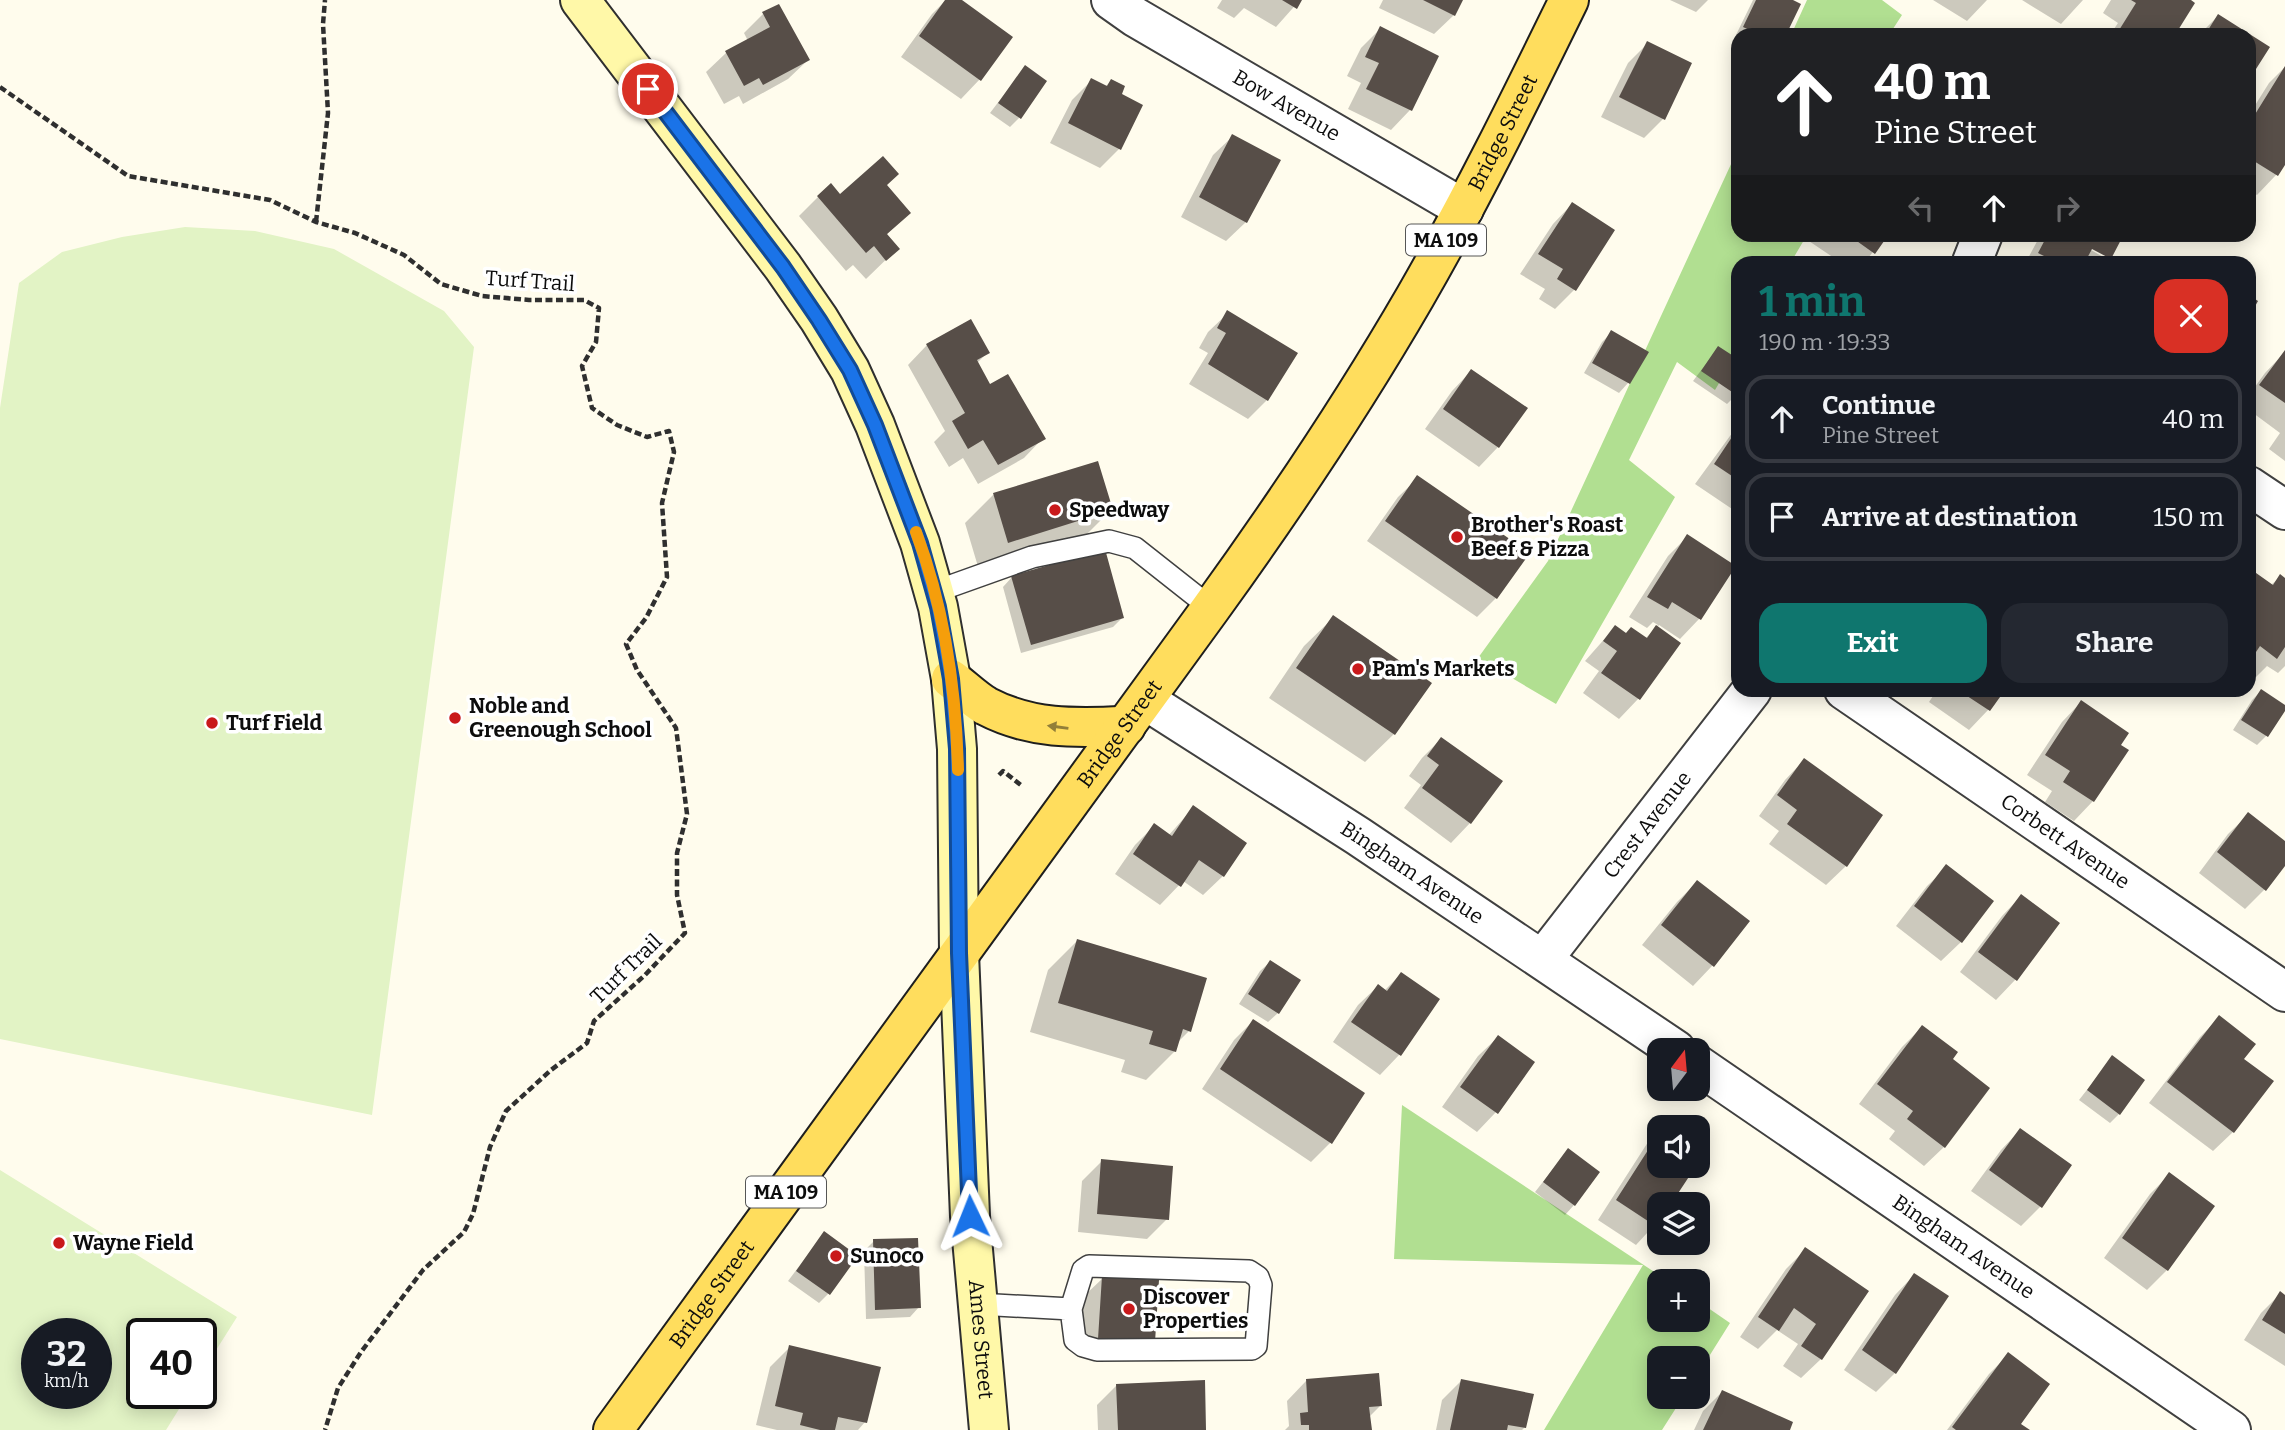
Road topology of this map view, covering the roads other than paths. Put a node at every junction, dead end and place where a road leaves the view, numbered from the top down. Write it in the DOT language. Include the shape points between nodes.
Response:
graph roads {
  1 [pos="580,0"];
  2 [pos="1111,0"];
  3 [pos="1569,0"];
  4 [pos="1464,209"];
  5 [pos="2256,491"];
  6 [pos="2285,510"];
  7 [pos="934,592"];
  8 [pos="1211,608"];
  9 [pos="951,679"];
  10 [pos="1747,697"];
  11 [pos="1854,697"];
  12 [pos="1135,713"];
  13 [pos="959,953"];
  14 [pos="1543,959"];
  15 [pos="2285,992"];
  16 [pos="1658,1038"];
  17 [pos="1710,1073"];
  18 [pos="978,1304"];
  19 [pos="1071,1309"];
  20 [pos="613,1430"];
  21 [pos="989,1430"];
  22 [pos="2231,1430"];
  1 -- 7 [label="street" via="783,267 850,370 915,530"];
  2 -- 4 [label="street, Bow Avenue"];
  3 -- 4 [label="main road, Bridge Street / MA 109"];
  4 -- 8 [label="main road, Bridge Street / MA 109" via="1366,379"];
  5 -- 6 [label="street"];
  7 -- 8 [label="lane" via="1032,557 1109,541 1135,548"];
  7 -- 9 [label="street"];
  8 -- 12 [label="main road, Bridge Street / MA 109"];
  12 -- 9 [label="main road, one-way" via="1067,729 1028,723 985,705"];
  9 -- 13 [label="street, Ames Street" via="960,824"];
  10 -- 14 [label="street, Crest Avenue"];
  11 -- 15 [label="street, Corbett Avenue"];
  12 -- 13 [label="main road, Bridge Street / MA 109"];
  12 -- 14 [label="street, Bingham Avenue" via="1358,836"];
  13 -- 18 [label="street, Ames Street"];
  13 -- 20 [label="main road, Bridge Street / MA 109"];
  14 -- 16 [label="street, Bingham Avenue"];
  17 -- 22 [label="street, Bingham Avenue"];
  18 -- 19 [label="lane"];
  18 -- 21 [label="street, Ames Street"];
  19 -- 19 [label="lane" via="1075,1339 1097,1350 1252,1349 1258,1336 1261,1285 1249,1271 1088,1266"];
}
